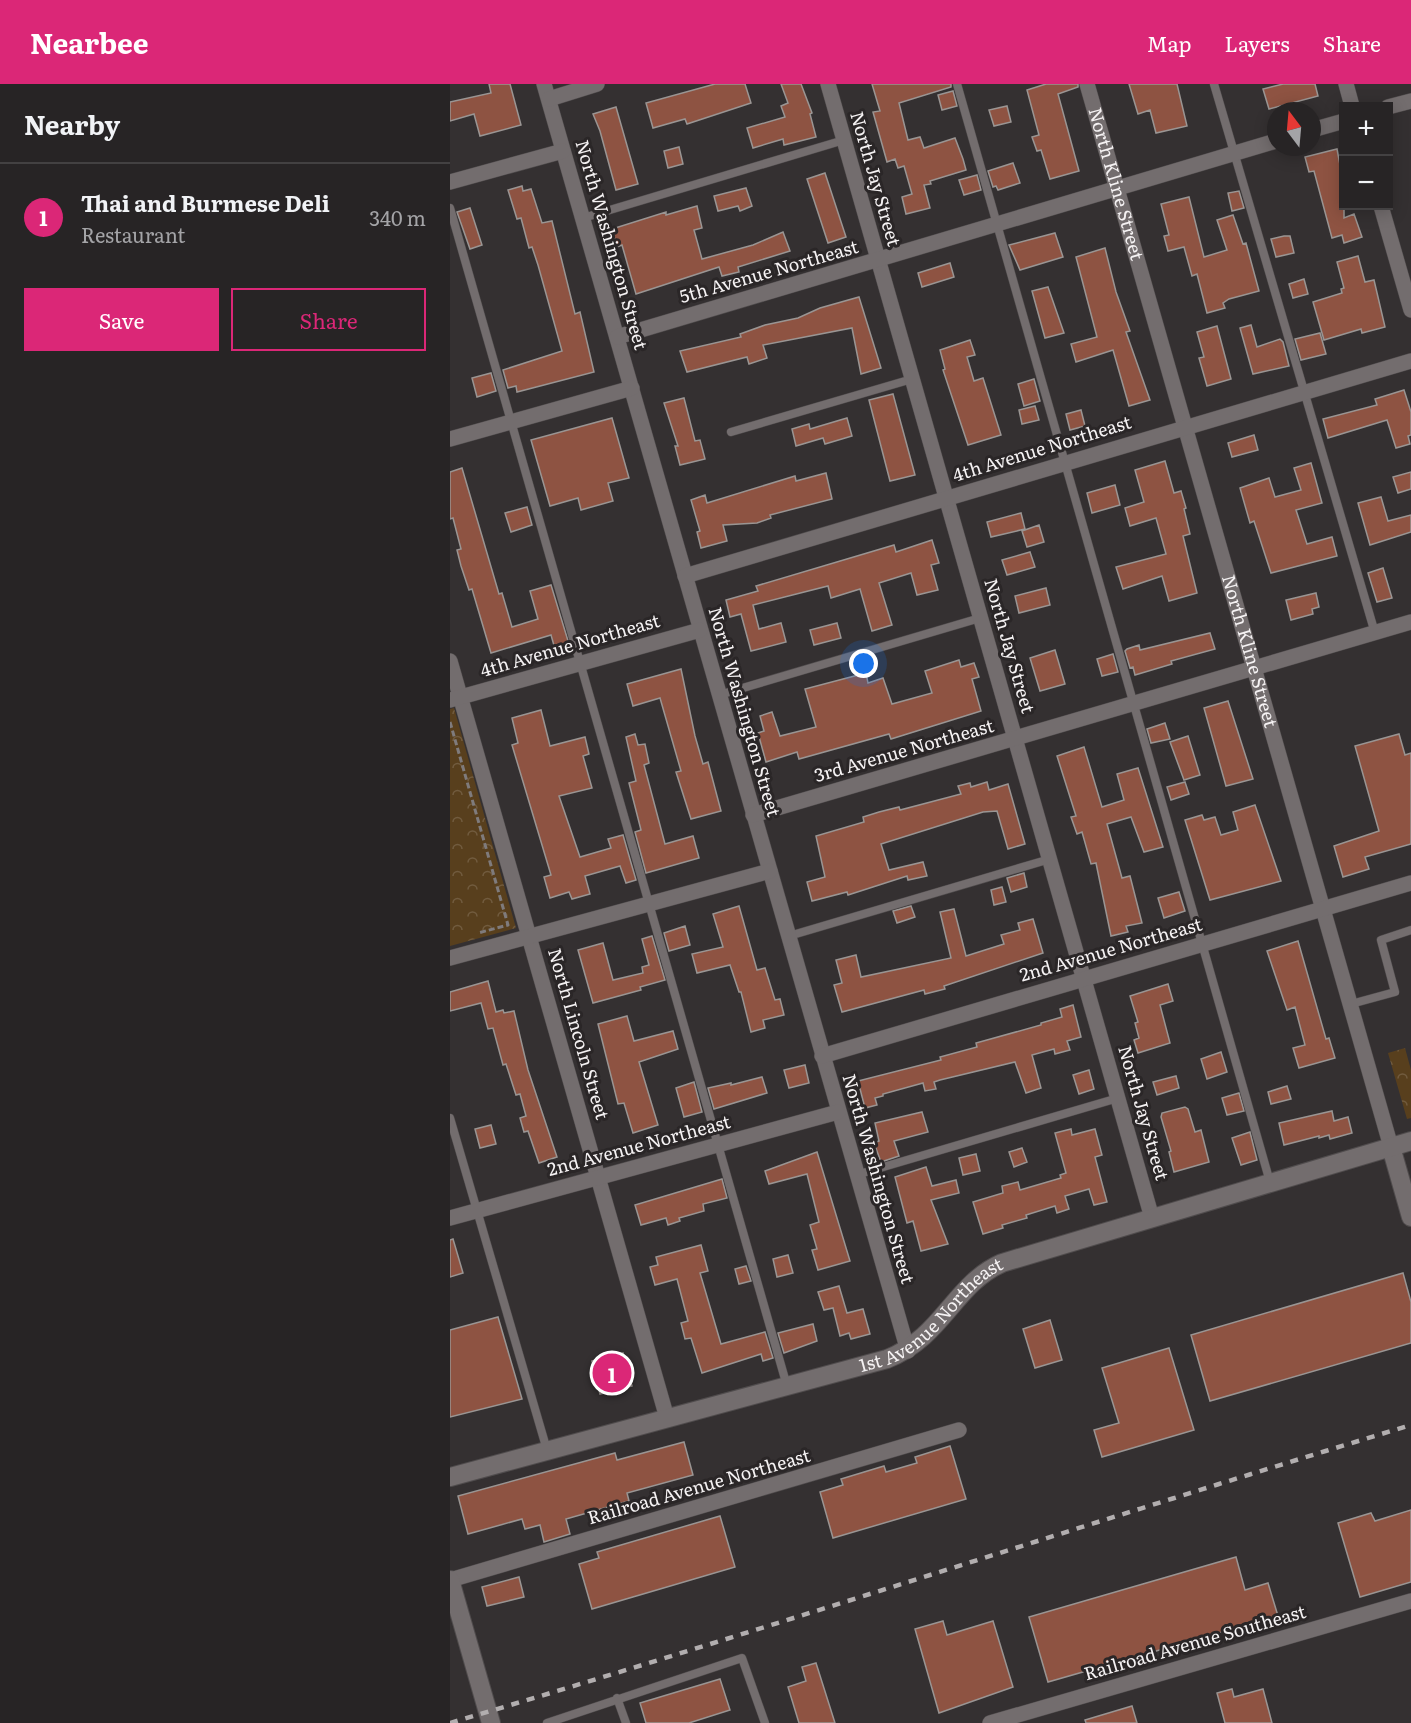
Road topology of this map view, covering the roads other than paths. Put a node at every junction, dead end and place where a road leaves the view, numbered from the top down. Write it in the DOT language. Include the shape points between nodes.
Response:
graph roads {
  1 [pos="597,84"];
  2 [pos="828,84"];
  3 [pos="957,84"];
  4 [pos="1087,84"];
  5 [pos="1215,84"];
  6 [pos="1346,84"];
  7 [pos="547,92"];
  8 [pos="1411,101"];
  9 [pos="1351,102"];
  10 [pos="1393,106"];
  11 [pos="1339,122"];
  12 [pos="1321,127"];
  13 [pos="844,140"];
  14 [pos="1267,144"];
  15 [pos="563,151"];
  16 [pos="1234,154"];
  17 [pos="450,182"];
  18 [pos="1117,189"];
  19 [pos="450,208"];
  20 [pos="1382,210"];
  21 [pos="583,218"];
  22 [pos="997,224"];
  23 [pos="878,260"];
  24 [pos="1411,310"];
  25 [pos="617,337"];
  26 [pos="1411,361"];
  27 [pos="912,379"];
  28 [pos="632,388"];
  29 [pos="1304,392"];
  30 [pos="511,422"];
  31 [pos="1185,427"];
  32 [pos="732,432"];
  33 [pos="450,440"];
  34 [pos="1065,463"];
  35 [pos="946,499"];
  36 [pos="685,576"];
  37 [pos="980,618"];
  38 [pos="1411,622"];
  39 [pos="700,630"];
  40 [pos="1375,633"];
  41 [pos="450,661"];
  42 [pos="582,663"];
  43 [pos="1254,669"];
  44 [pos="719,695"];
  45 [pos="455,698"];
  46 [pos="1134,703"];
  47 [pos="1015,738"];
  48 [pos="753,815"];
  49 [pos="1050,859"];
  50 [pos="770,871"];
  51 [pos="1411,883"];
  52 [pos="651,903"];
  53 [pos="1324,908"];
  54 [pos="1411,930"];
  55 [pos="789,936"];
  56 [pos="529,937"];
  57 [pos="1203,943"];
  58 [pos="450,958"];
  59 [pos="1083,978"];
  60 [pos="1351,1004"];
  61 [pos="822,1056"];
  62 [pos="1118,1098"];
  63 [pos="838,1112"];
  64 [pos="450,1118"];
  65 [pos="1411,1141"];
  66 [pos="719,1144"];
  67 [pos="1391,1147"];
  68 [pos="856,1174"];
  69 [pos="599,1177"];
  70 [pos="1271,1184"];
  71 [pos="477,1211"];
  72 [pos="1411,1217"];
  73 [pos="450,1218"];
  74 [pos="1152,1218"];
  75 [pos="908,1351"];
  76 [pos="787,1386"];
  77 [pos="667,1418"];
  78 [pos="959,1430"];
  79 [pos="547,1451"];
  80 [pos="450,1478"];
  81 [pos="450,1580"];
  82 [pos="1411,1601"];
  83 [pos="617,1698"];
  84 [pos="489,1717"];
  85 [pos="547,1723"];
  86 [pos="626,1723"];
  87 [pos="765,1723"];
  88 [pos="990,1723"];
  1 -- 7 [label="street"];
  2 -- 13 [label="street, North Jay Street"];
  3 -- 22 [label="lane"];
  4 -- 18 [label="street, North Kline Street"];
  5 -- 16 [label="lane"];
  6 -- 9 [label="street"];
  7 -- 15 [label="street, North Washington Street"];
  8 -- 10 [label="street"];
  11 -- 12 [label="street"];
  13 -- 21 [label="lane"];
  13 -- 23 [label="street, North Jay Street"];
  14 -- 16 [label="street, 5th Avenue Northeast"];
  15 -- 17 [label="street"];
  15 -- 21 [label="street, North Washington Street"];
  16 -- 18 [label="street, 5th Avenue Northeast"];
  16 -- 29 [label="lane"];
  18 -- 22 [label="street, 5th Avenue Northeast"];
  18 -- 31 [label="street, North Kline Street"];
  19 -- 30 [label="lane"];
  20 -- 24 [label="street"];
  21 -- 25 [label="street, North Washington Street"];
  22 -- 23 [label="street, 5th Avenue Northeast"];
  22 -- 34 [label="lane"];
  23 -- 25 [label="street, 5th Avenue Northeast"];
  23 -- 27 [label="street, North Jay Street"];
  25 -- 28 [label="street, North Washington Street"];
  26 -- 29 [label="street, 4th Avenue Northeast"];
  27 -- 32 [label="lane"];
  27 -- 35 [label="street, North Jay Street"];
  28 -- 30 [label="street"];
  28 -- 36 [label="street, North Washington Street"];
  29 -- 31 [label="street, 4th Avenue Northeast"];
  29 -- 40 [label="lane"];
  30 -- 33 [label="street"];
  30 -- 42 [label="lane"];
  31 -- 34 [label="street, 4th Avenue Northeast"];
  31 -- 43 [label="street, North Kline Street"];
  34 -- 35 [label="street, 4th Avenue Northeast"];
  34 -- 46 [label="lane"];
  35 -- 36 [label="street, 4th Avenue Northeast"];
  35 -- 37 [label="street, North Jay Street"];
  36 -- 39 [label="street, North Washington Street"];
  37 -- 44 [label="lane"];
  37 -- 47 [label="street, North Jay Street"];
  38 -- 40 [label="street, 3rd Avenue Northeast"];
  39 -- 42 [label="street, 4th Avenue Northeast"];
  39 -- 44 [label="street, North Washington Street"];
  40 -- 43 [label="street, 3rd Avenue Northeast"];
  41 -- 45 [label="street, North Lincoln Street"];
  42 -- 45 [label="street, 4th Avenue Northeast"];
  42 -- 52 [label="lane"];
  43 -- 46 [label="street, 3rd Avenue Northeast"];
  43 -- 53 [label="street, North Kline Street"];
  44 -- 48 [label="street, North Washington Street"];
  45 -- 56 [label="street, North Lincoln Street"];
  46 -- 47 [label="street, 3rd Avenue Northeast"];
  46 -- 57 [label="lane"];
  47 -- 48 [label="street, 3rd Avenue Northeast"];
  47 -- 49 [label="street, North Jay Street"];
  48 -- 50 [label="street, North Washington Street"];
  49 -- 55 [label="lane"];
  49 -- 59 [label="street, North Jay Street"];
  50 -- 52 [label="street"];
  50 -- 55 [label="street, North Washington Street"];
  51 -- 53 [label="street, 2nd Avenue Northeast"];
  52 -- 56 [label="street"];
  52 -- 66 [label="lane"];
  53 -- 57 [label="street, 2nd Avenue Northeast"];
  53 -- 60 [label="street, North Kline Street"];
  54 -- 60 [label="lane" via="1381,940 1395,992"];
  55 -- 61 [label="street, North Washington Street"];
  56 -- 58 [label="street"];
  56 -- 69 [label="street, North Lincoln Street"];
  57 -- 59 [label="street, 2nd Avenue Northeast"];
  57 -- 70 [label="lane"];
  59 -- 61 [label="street, 2nd Avenue Northeast"];
  59 -- 62 [label="street, North Jay Street"];
  60 -- 67 [label="street, North Kline Street"];
  61 -- 63 [label="street, North Washington Street"];
  62 -- 68 [label="lane"];
  62 -- 74 [label="street, North Jay Street"];
  63 -- 66 [label="street, 2nd Avenue Northeast"];
  63 -- 68 [label="street, North Washington Street"];
  64 -- 71 [label="lane"];
  65 -- 67 [label="street, 1st Avenue Northeast"];
  66 -- 69 [label="street, 2nd Avenue Northeast"];
  66 -- 76 [label="lane"];
  67 -- 70 [label="street, 1st Avenue Northeast"];
  67 -- 72 [label="street, North Kline Street"];
  68 -- 75 [label="street, North Washington Street"];
  69 -- 71 [label="street, 2nd Avenue Northeast"];
  69 -- 77 [label="street, North Lincoln Street"];
  70 -- 74 [label="street, 1st Avenue Northeast"];
  71 -- 73 [label="street, 2nd Avenue Northeast"];
  71 -- 79 [label="lane"];
  74 -- 75 [label="street, 1st Avenue Northeast" via="990,1268 935,1328"];
  75 -- 76 [label="street, 1st Avenue Northeast"];
  76 -- 77 [label="street, 1st Avenue Northeast"];
  77 -- 79 [label="street, 1st Avenue Northeast"];
  78 -- 81 [label="street, Railroad Avenue Northeast"];
  79 -- 80 [label="street, 1st Avenue Northeast"];
  81 -- 84 [label="street"];
  82 -- 88 [label="street, Railroad Avenue Southeast"];
  83 -- 85 [label="lane"];
  83 -- 86 [label="lane"];
  83 -- 87 [label="lane" via="742,1658"];
}
